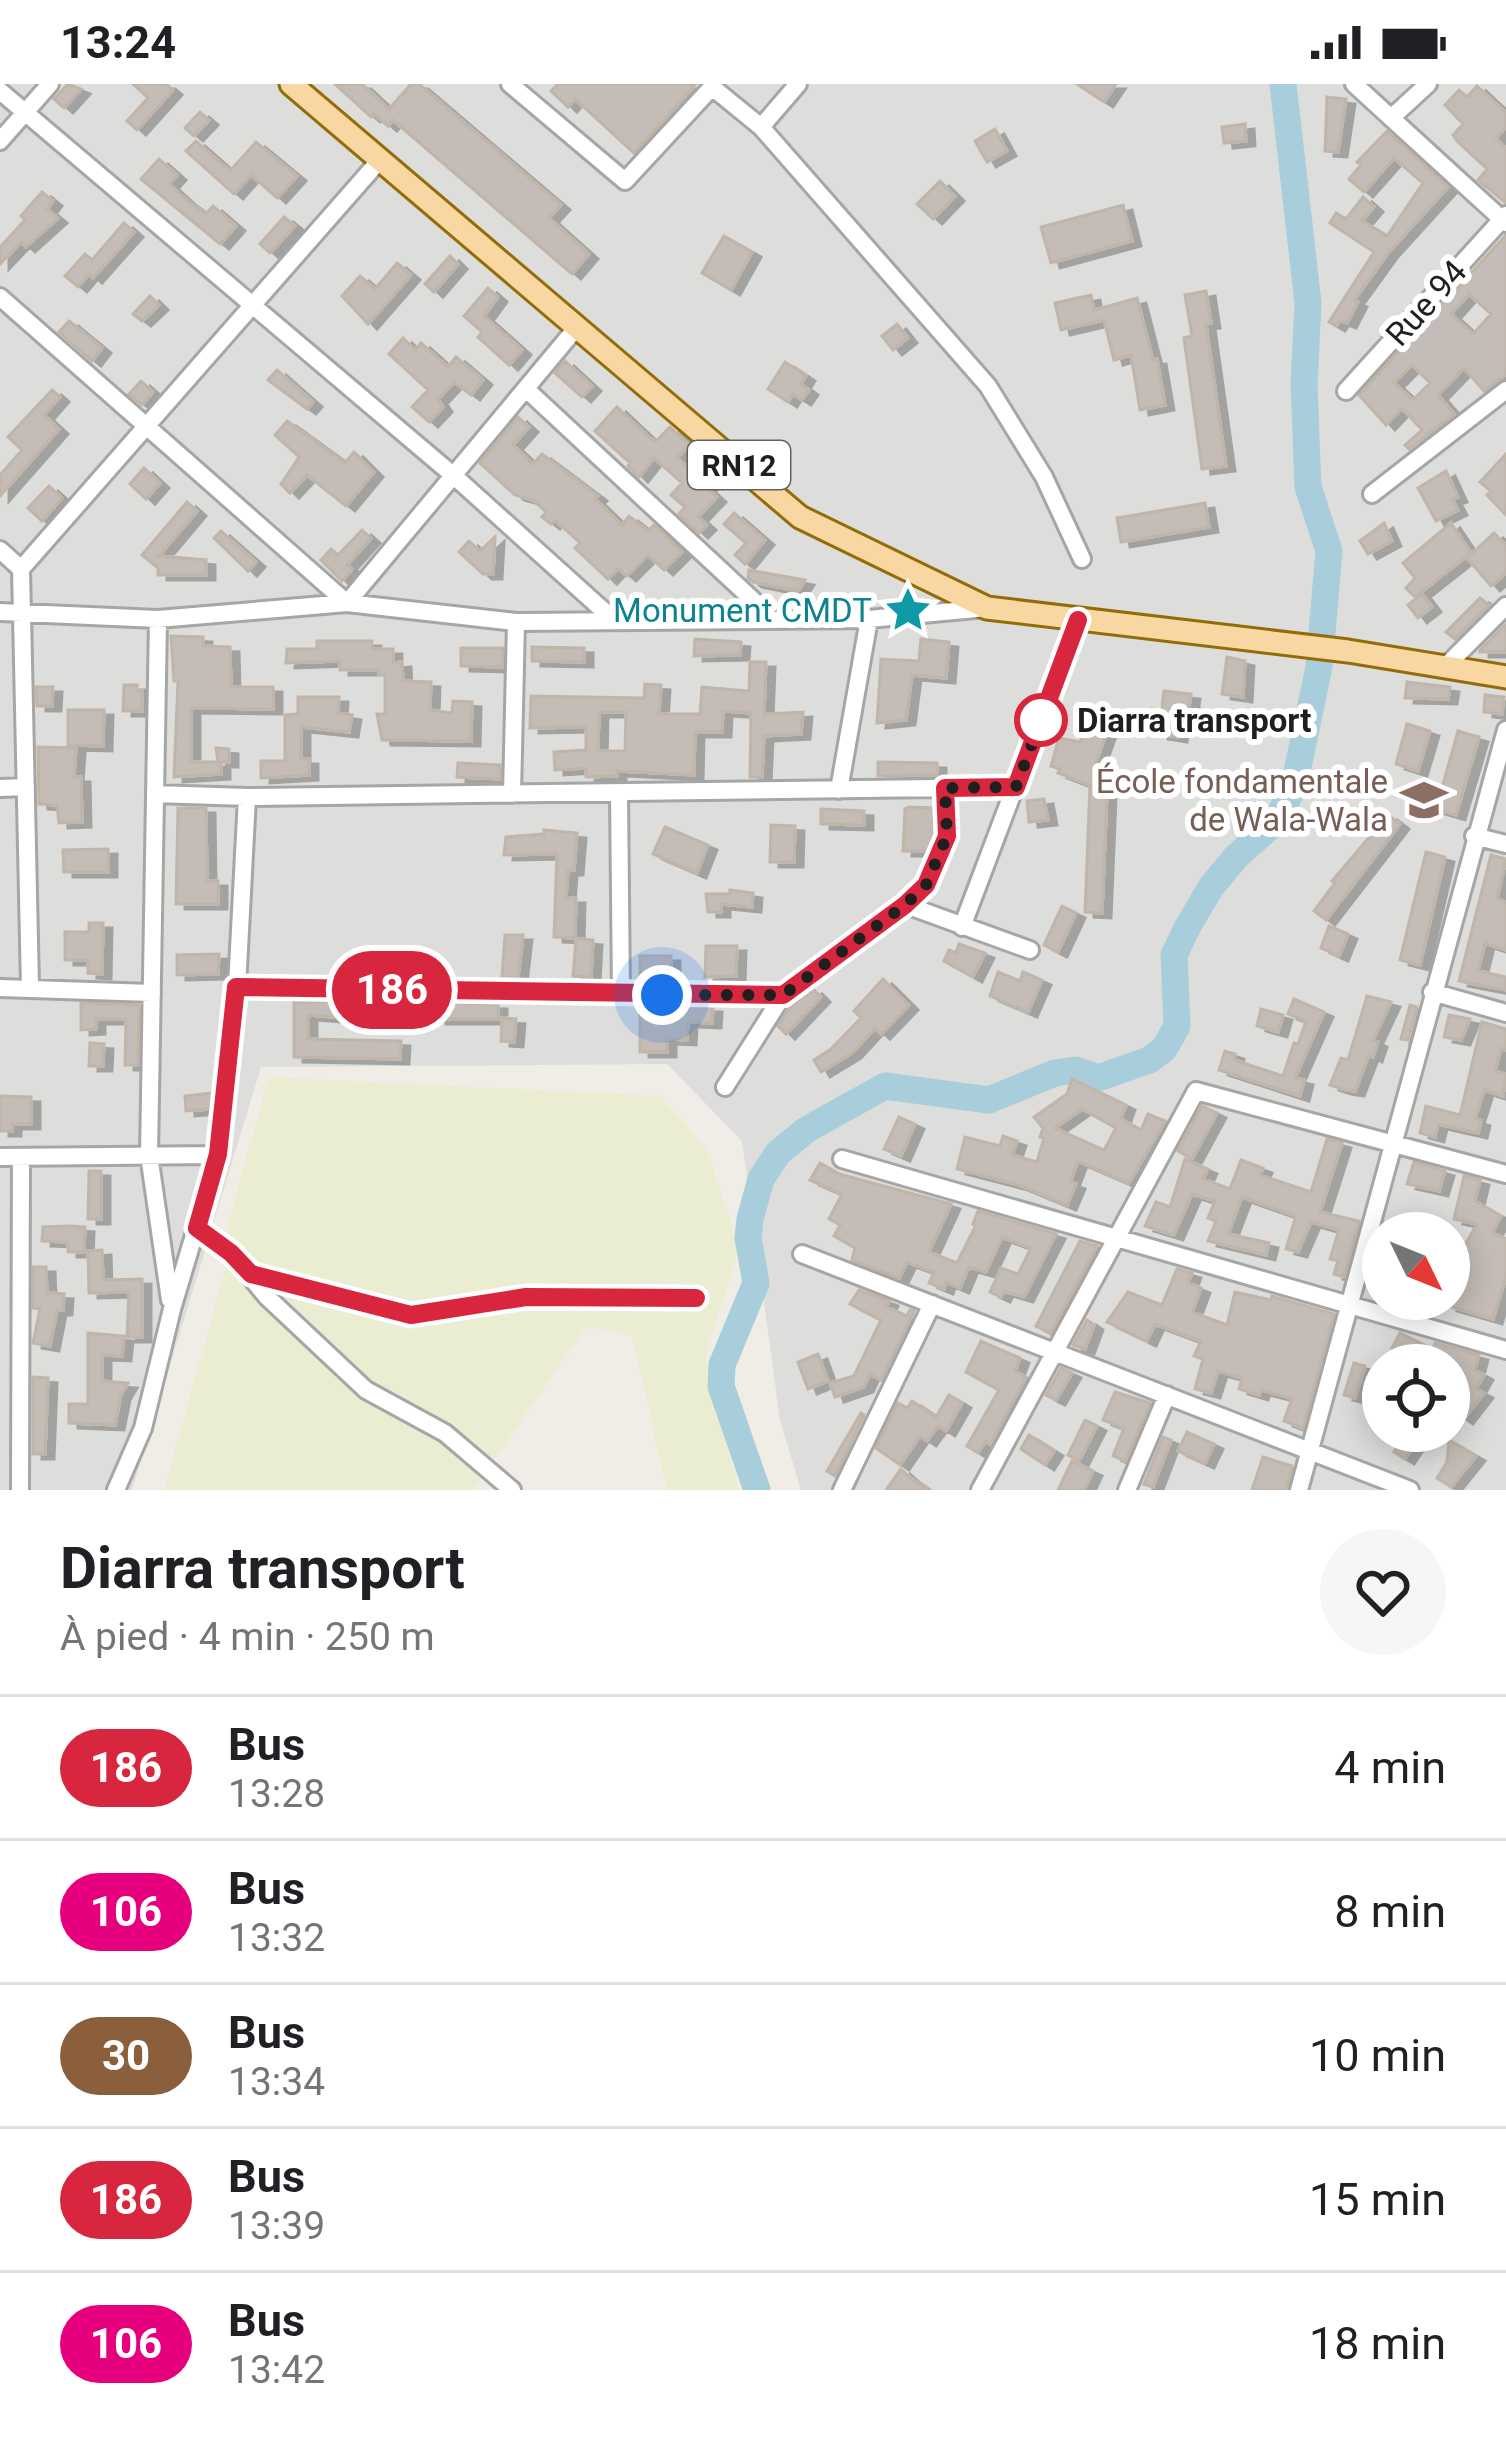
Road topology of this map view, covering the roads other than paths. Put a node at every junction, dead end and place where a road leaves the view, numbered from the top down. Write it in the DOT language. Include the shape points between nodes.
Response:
graph roads {
  1 [pos="50,84"];
  2 [pos="291,84"];
  3 [pos="510,84"];
  4 [pos="798,84"];
  5 [pos="1354,84"];
  6 [pos="1428,84"];
  7 [pos="0,92"];
  8 [pos="25,113"];
  9 [pos="1391,118"];
  10 [pos="761,127"];
  11 [pos="0,141"];
  12 [pos="379,161"];
  13 [pos="1505,219"];
  14 [pos="0,297"];
  15 [pos="253,305"];
  16 [pos="577,328"];
  17 [pos="526,389"];
  18 [pos="1506,390"];
  19 [pos="1346,391"];
  20 [pos="145,425"];
  21 [pos="454,476"];
  22 [pos="1372,494"];
  23 [pos="0,550"];
  24 [pos="1082,559"];
  25 [pos="21,568"];
  26 [pos="347,603"];
  27 [pos="1506,606"];
  28 [pos="987,608"];
  29 [pos="0,611"];
  30 [pos="23,611"];
  31 [pos="158,619"];
  32 [pos="869,619"];
  33 [pos="750,620"];
  34 [pos="1078,620"];
  35 [pos="615,621"];
  36 [pos="516,622"];
  37 [pos="1447,665"];
  38 [pos="1506,677"];
  39 [pos="1506,730"];
  40 [pos="26,787"];
  41 [pos="1016,787"];
  42 [pos="0,788"];
  43 [pos="945,788"];
  44 [pos="839,790"];
  45 [pos="619,793"];
  46 [pos="155,794"];
  47 [pos="512,794"];
  48 [pos="247,797"];
  49 [pos="1474,836"];
  50 [pos="1506,844"];
  51 [pos="905,905"];
  52 [pos="962,927"];
  53 [pos="1030,950"];
  54 [pos="30,987"];
  55 [pos="236,987"];
  56 [pos="0,988"];
  57 [pos="152,992"];
  58 [pos="1432,992"];
  59 [pos="621,995"];
  60 [pos="783,995"];
  61 [pos="1506,1012"];
  62 [pos="725,1087"];
  63 [pos="1390,1143"];
  64 [pos="218,1154"];
  65 [pos="149,1155"];
  66 [pos="0,1157"];
  67 [pos="21,1157"];
  68 [pos="842,1159"];
  69 [pos="1506,1174"];
  70 [pos="197,1228"];
  71 [pos="1118,1236"];
  72 [pos="802,1253"];
  73 [pos="251,1274"];
  74 [pos="696,1298"];
  75 [pos="932,1304"];
  76 [pos="1348,1305"];
  77 [pos="172,1309"];
  78 [pos="0,1314"];
  79 [pos="20,1314"];
  80 [pos="1056,1349"];
  81 [pos="1506,1350"];
  82 [pos="1167,1396"];
  83 [pos="1309,1451"];
  84 [pos="20,1490"];
  85 [pos="116,1490"];
  86 [pos="512,1490"];
  87 [pos="842,1490"];
  88 [pos="980,1490"];
  89 [pos="1127,1490"];
  90 [pos="1299,1490"];
  91 [pos="1410,1490"];
  1 -- 8 [label="street"];
  2 -- 12 [label="main road, RN12"];
  3 -- 10 [label="street" via="625,181 712,87"];
  4 -- 10 [label="street"];
  5 -- 9 [label="street"];
  6 -- 9 [label="street"];
  7 -- 8 [label="street"];
  8 -- 11 [label="street"];
  8 -- 15 [label="street"];
  9 -- 13 [label="street"];
  10 -- 24 [label="street" via="988,386"];
  12 -- 15 [label="street"];
  12 -- 16 [label="main road, RN12"];
  13 -- 19 [label="street, Rue 94"];
  14 -- 20 [label="street"];
  15 -- 20 [label="street"];
  15 -- 21 [label="street"];
  16 -- 17 [label="street"];
  16 -- 28 [label="main road, RN12" via="800,517"];
  17 -- 21 [label="street"];
  17 -- 33 [label="street" via="754,601"];
  18 -- 22 [label="street"];
  20 -- 25 [label="street"];
  20 -- 26 [label="street"];
  21 -- 26 [label="street"];
  21 -- 35 [label="street"];
  23 -- 25 [label="street"];
  25 -- 30 [label="street"];
  26 -- 31 [label="street"];
  26 -- 36 [label="street"];
  27 -- 37 [label="street"];
  28 -- 32 [label="street"];
  28 -- 34 [label="main road, RN12"];
  29 -- 30 [label="street"];
  30 -- 31 [label="street"];
  30 -- 40 [label="street"];
  31 -- 46 [label="street"];
  32 -- 33 [label="street"];
  32 -- 44 [label="street"];
  33 -- 35 [label="street"];
  34 -- 37 [label="main road, RN12"];
  34 -- 41 [label="street"];
  35 -- 36 [label="street"];
  36 -- 47 [label="street"];
  37 -- 38 [label="main road, RN12"];
  39 -- 49 [label="street"];
  40 -- 42 [label="street"];
  40 -- 54 [label="street"];
  41 -- 43 [label="street"];
  41 -- 52 [label="street"];
  43 -- 44 [label="street"];
  43 -- 51 [label="street" via="947,836 926,885"];
  44 -- 45 [label="street"];
  45 -- 47 [label="street"];
  45 -- 59 [label="street"];
  46 -- 48 [label="street"];
  46 -- 57 [label="street"];
  47 -- 48 [label="street"];
  48 -- 55 [label="street"];
  49 -- 50 [label="street"];
  49 -- 58 [label="street"];
  51 -- 52 [label="street"];
  51 -- 60 [label="street"];
  52 -- 53 [label="street"];
  54 -- 56 [label="street"];
  54 -- 57 [label="street"];
  55 -- 59 [label="street"];
  55 -- 64 [label="street"];
  57 -- 65 [label="street"];
  58 -- 61 [label="street"];
  58 -- 63 [label="street"];
  59 -- 60 [label="street"];
  60 -- 62 [label="street"];
  63 -- 69 [label="street"];
  63 -- 71 [label="street" via="1196,1091"];
  63 -- 76 [label="street"];
  64 -- 65 [label="street"];
  64 -- 70 [label="street"];
  65 -- 67 [label="street"];
  65 -- 77 [label="street"];
  66 -- 67 [label="street"];
  67 -- 79 [label="street"];
  68 -- 71 [label="street"];
  70 -- 73 [label="street"];
  70 -- 77 [label="street"];
  71 -- 76 [label="street"];
  71 -- 80 [label="street"];
  72 -- 75 [label="street"];
  73 -- 74 [label="street" via="411,1315 526,1297"];
  73 -- 86 [label="street" via="366,1390 446,1433"];
  75 -- 80 [label="street"];
  75 -- 87 [label="street"];
  76 -- 81 [label="street"];
  76 -- 83 [label="street"];
  77 -- 85 [label="street" via="143,1428"];
  78 -- 79 [label="street"];
  79 -- 84 [label="street"];
  80 -- 82 [label="street"];
  80 -- 88 [label="street"];
  82 -- 83 [label="street"];
  82 -- 89 [label="street"];
  83 -- 90 [label="street"];
  83 -- 91 [label="street"];
}
